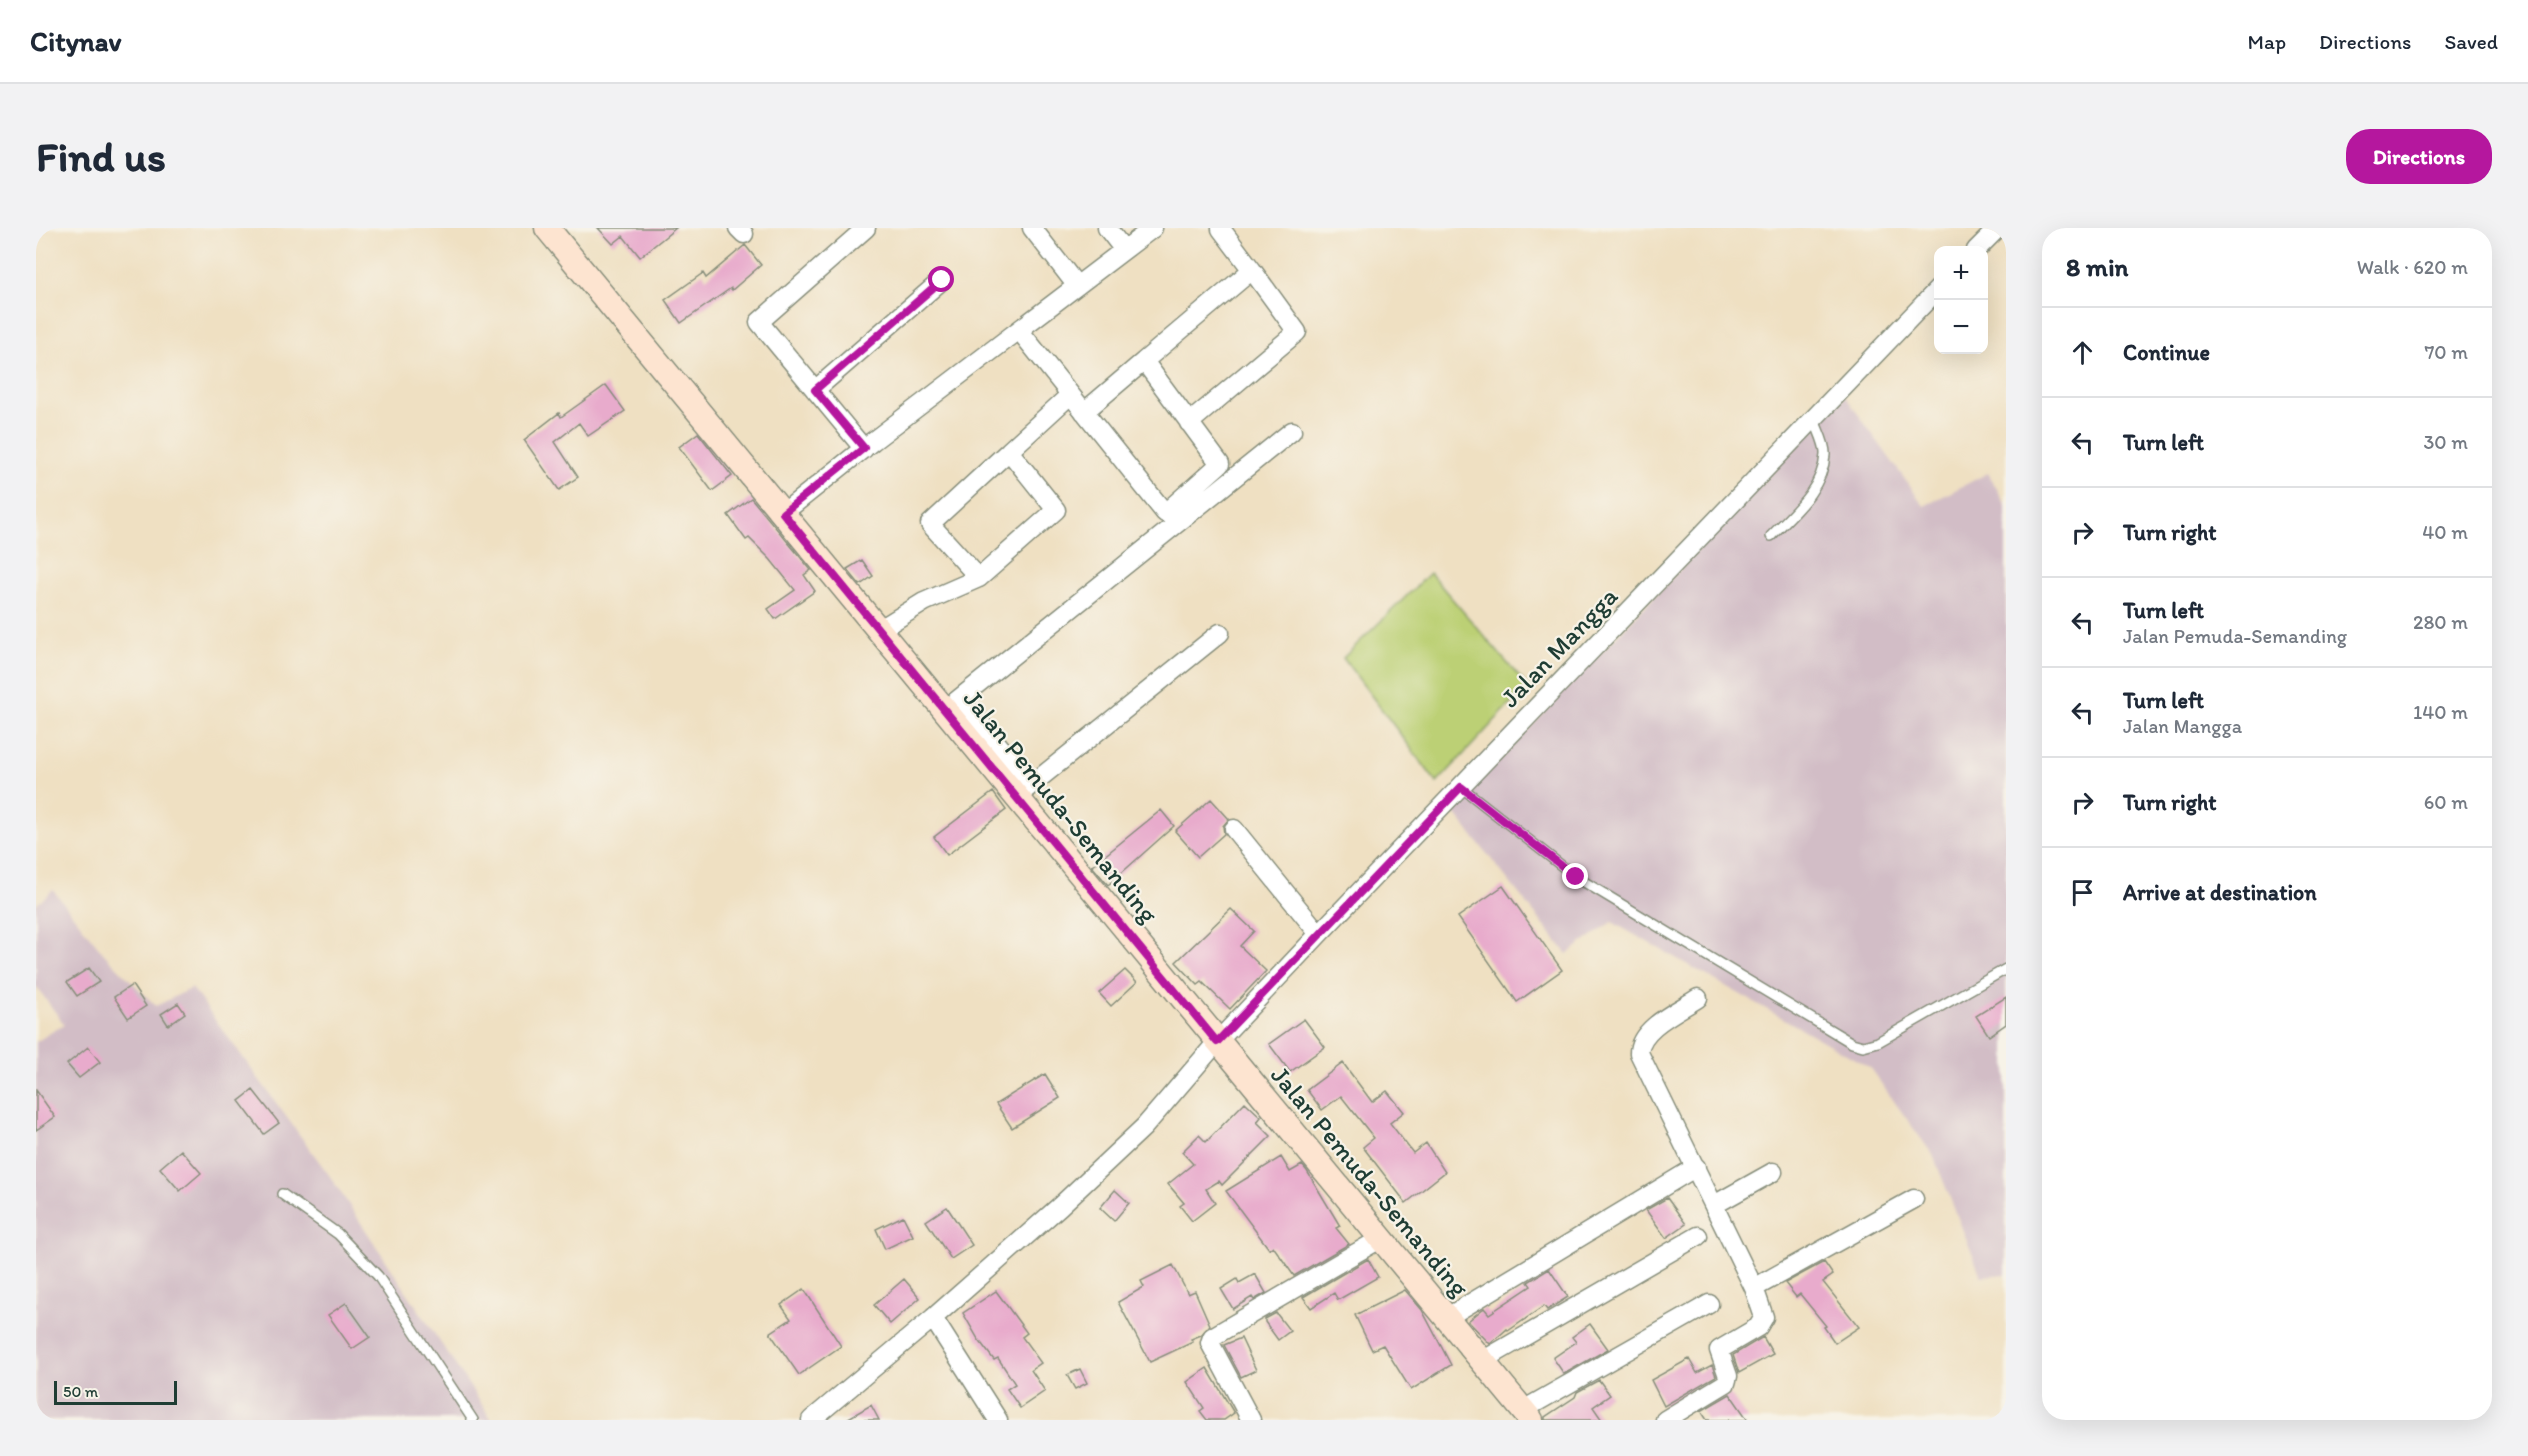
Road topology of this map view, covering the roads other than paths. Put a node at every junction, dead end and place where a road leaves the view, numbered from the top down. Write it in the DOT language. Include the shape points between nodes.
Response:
graph roads {
  1 [pos="547,228"];
  2 [pos="866,228"];
  3 [pos="1032,228"];
  4 [pos="1107,228"];
  5 [pos="1153,228"];
  6 [pos="1998,228"];
  7 [pos="1221,229"];
  8 [pos="1980,246"];
  9 [pos="1124,250"];
  10 [pos="1252,270"];
  11 [pos="942,280"];
  12 [pos="1077,286"];
  13 [pos="1934,293"];
  14 [pos="1019,330"];
  15 [pos="1144,361"];
  16 [pos="815,390"];
  17 [pos="1070,395"];
  18 [pos="1083,412"];
  19 [pos="1814,419"];
  20 [pos="1190,423"];
  21 [pos="1292,431"];
  22 [pos="864,448"];
  23 [pos="1009,451"];
  24 [pos="783,513"];
  25 [pos="1771,536"];
  26 [pos="979,578"];
  27 [pos="879,630"];
  28 [pos="1220,633"];
  29 [pos="952,704"];
  30 [pos="1461,787"];
  31 [pos="1024,791"];
  32 [pos="1234,829"];
  33 [pos="1319,934"];
  34 [pos="2006,969"];
  35 [pos="1698,998"];
  36 [pos="1217,1042"];
  37 [pos="1696,1167"];
  38 [pos="1773,1172"];
  39 [pos="282,1194"];
  40 [pos="1914,1199"];
  41 [pos="1714,1205"];
  42 [pos="1698,1236"];
  43 [pos="1380,1239"];
  44 [pos="1754,1288"];
  45 [pos="1709,1304"];
  46 [pos="933,1318"];
  47 [pos="1446,1318"];
  48 [pos="1482,1361"];
  49 [pos="1526,1417"];
  50 [pos="473,1420"];
  51 [pos="810,1420"];
  52 [pos="998,1420"];
  53 [pos="1251,1420"];
  54 [pos="1665,1420"];
  1 -- 24 [label="main road, Jalan Pemuda-Semanding"];
  2 -- 16 [label="street" via="759,322"];
  3 -- 12 [label="street"];
  4 -- 9 [label="street"];
  5 -- 9 [label="street"];
  6 -- 8 [label="street"];
  7 -- 10 [label="street"];
  9 -- 12 [label="street"];
  10 -- 15 [label="street"];
  10 -- 20 [label="street" via="1297,332"];
  11 -- 16 [label="street"];
  12 -- 14 [label="street"];
  13 -- 19 [label="street, Jalan Mangga"];
  14 -- 17 [label="street"];
  14 -- 22 [label="street"];
  15 -- 18 [label="street"];
  15 -- 20 [label="street"];
  16 -- 22 [label="street"];
  17 -- 18 [label="street"];
  17 -- 23 [label="street"];
  18 -- 20 [label="street" via="1165,513 1220,464"];
  19 -- 25 [label="lane" via="1826,453 1819,480"];
  19 -- 30 [label="street, Jalan Mangga"];
  21 -- 29 [label="street"];
  22 -- 24 [label="street"];
  23 -- 26 [label="street" via="1056,510"];
  23 -- 26 [label="street" via="930,524"];
  24 -- 27 [label="main road, Jalan Pemuda-Semanding"];
  26 -- 27 [label="street" via="924,602"];
  27 -- 29 [label="main road, Jalan Pemuda-Semanding"];
  28 -- 31 [label="street"];
  29 -- 31 [label="main road, Jalan Pemuda-Semanding"];
  30 -- 33 [label="street, Jalan Mangga"];
  30 -- 34 [label="lane" via="1576,877 1852,1043 1863,1046 1878,1042"];
  31 -- 36 [label="main road, Jalan Pemuda-Semanding"];
  32 -- 33 [label="street"];
  33 -- 36 [label="street, Jalan Mangga"];
  35 -- 37 [label="street" via="1652,1030 1638,1050"];
  36 -- 43 [label="main road, Jalan Pemuda-Semanding"];
  36 -- 46 [label="street, Jalan Mangga" via="1144,1126"];
  37 -- 41 [label="street"];
  37 -- 47 [label="street"];
  38 -- 41 [label="street"];
  39 -- 50 [label="lane" via="338,1234 378,1276"];
  40 -- 44 [label="street"];
  41 -- 44 [label="street"];
  42 -- 48 [label="street"];
  43 -- 47 [label="main road, Jalan Pemuda-Semanding"];
  43 -- 53 [label="street" via="1212,1337 1210,1343"];
  44 -- 54 [label="street" via="1764,1317 1758,1327 1719,1350 1728,1376 1726,1383"];
  45 -- 49 [label="street"];
  46 -- 51 [label="street, Jalan Mangga"];
  46 -- 52 [label="street"];
  47 -- 48 [label="main road, Jalan Pemuda-Semanding"];
  48 -- 49 [label="main road, Jalan Pemuda-Semanding"];
}
